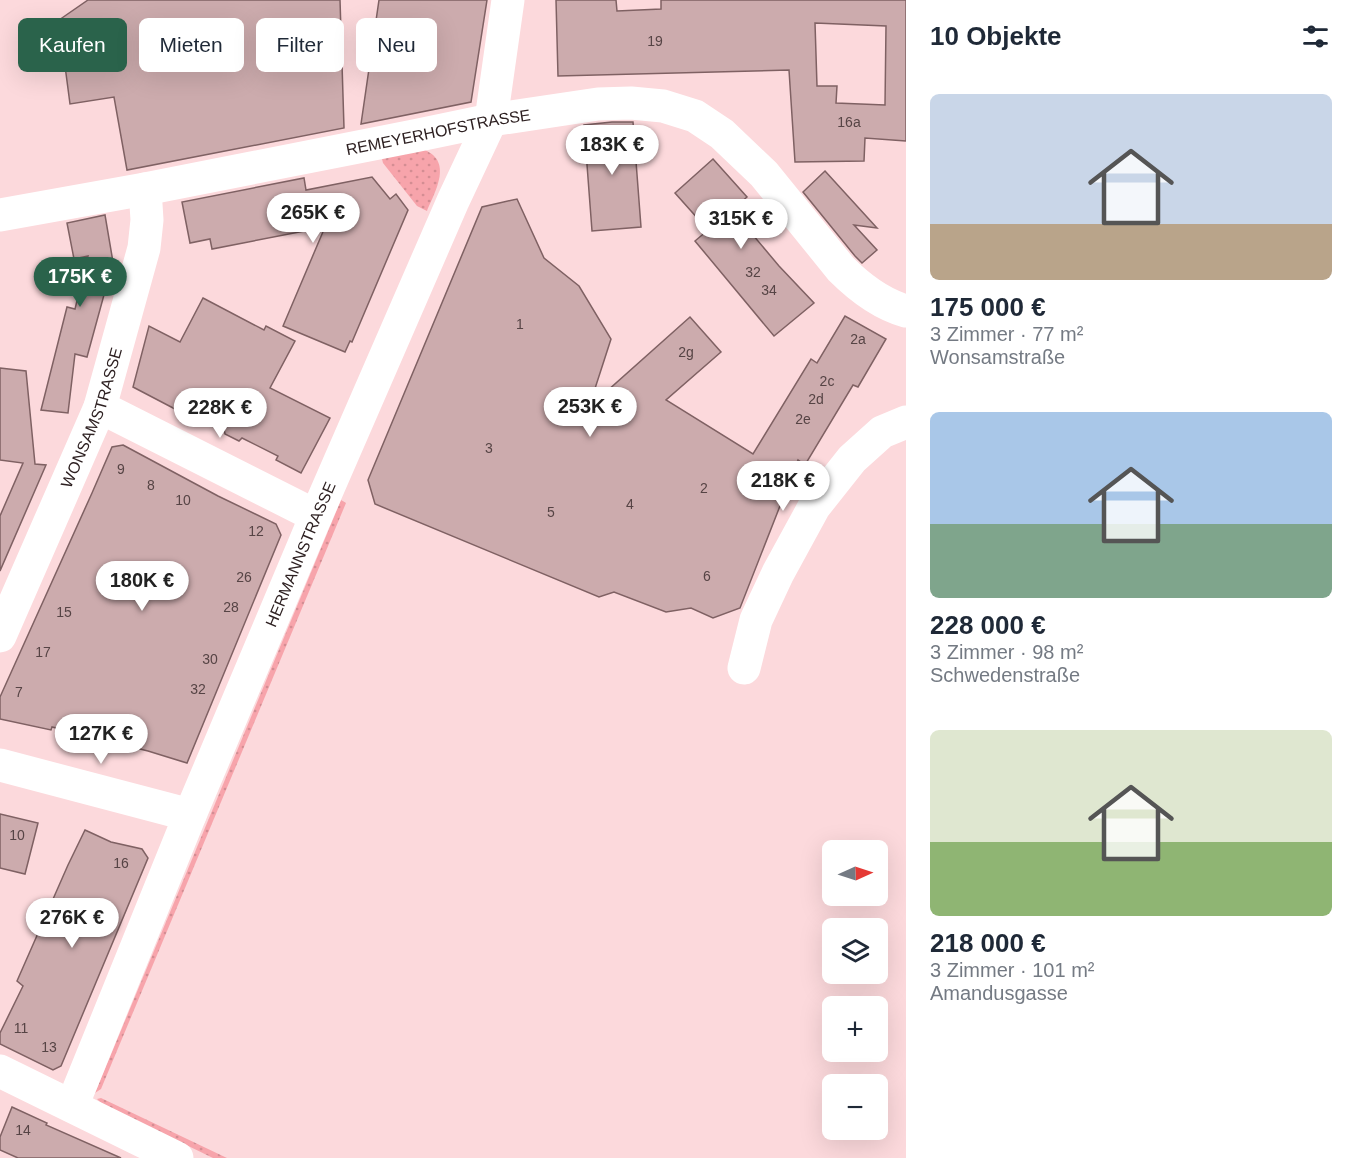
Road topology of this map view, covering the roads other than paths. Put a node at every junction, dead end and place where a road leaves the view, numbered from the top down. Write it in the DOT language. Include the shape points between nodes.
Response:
graph roads {
  1 [pos="508,0"];
  2 [pos="491,120"];
  3 [pos="145,189"];
  4 [pos="0,215"];
  5 [pos="906,310"];
  6 [pos="100,407"];
  7 [pos="906,422"];
  8 [pos="316,516"];
  9 [pos="0,636"];
  10 [pos="744,668"];
  11 [pos="0,765"];
  12 [pos="190,815"];
  13 [pos="0,1071"];
  14 [pos="72,1106"];
  15 [pos="177,1158"];
  1 -- 2 [label="street, HERMANNSTRASSE"];
  2 -- 3 [label="street, REMEYERHOFSTRASSE"];
  2 -- 5 [label="street, REMEYERHOFSTRASSE" via="631,103 663,106 695,116 722,134 764,174 854,282"];
  2 -- 8 [label="street, HERMANNSTRASSE"];
  3 -- 4 [label="street, REMEYERHOFSTRASSE"];
  3 -- 6 [label="street, WONSAMSTRASSE" via="144,248"];
  6 -- 8 [label="street"];
  6 -- 9 [label="street, WONSAMSTRASSE"];
  7 -- 10 [label="street" via="882,432 852,459 814,507 756,620"];
  8 -- 12 [label="street, HERMANNSTRASSE"];
  11 -- 12 [label="street"];
  12 -- 14 [label="street, HERMANNSTRASSE"];
  13 -- 14 [label="street"];
  14 -- 15 [label="street"];
}
